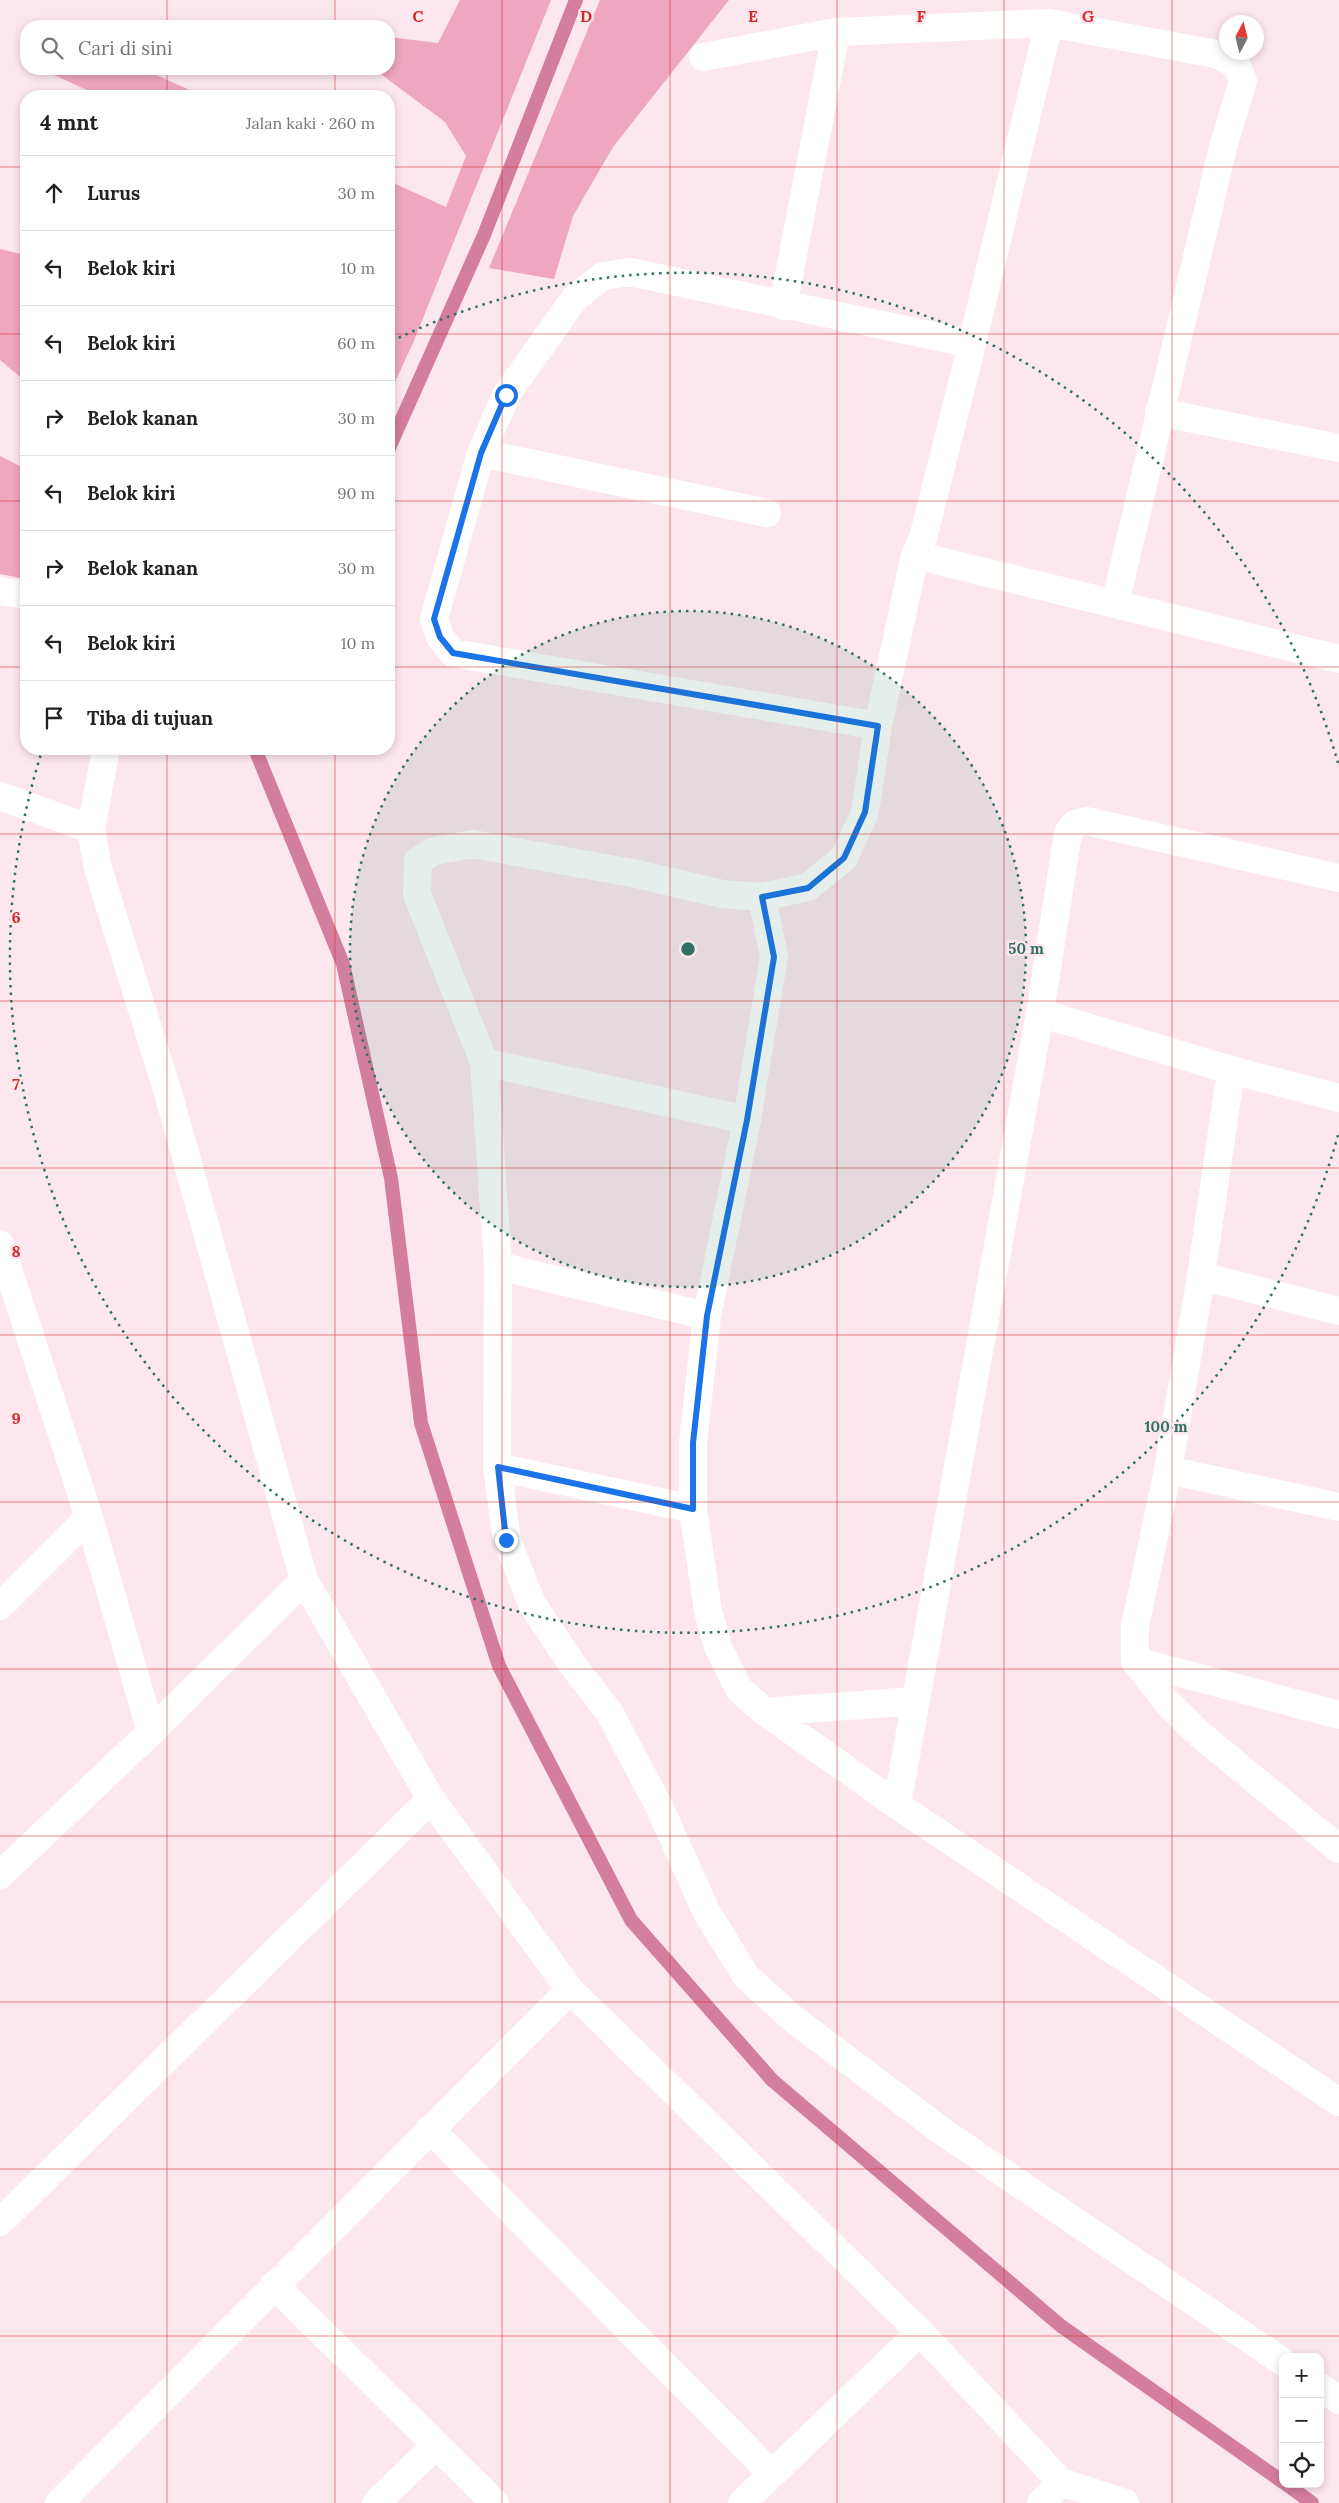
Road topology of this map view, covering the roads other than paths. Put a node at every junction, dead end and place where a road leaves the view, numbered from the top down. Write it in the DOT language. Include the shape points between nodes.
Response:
graph roads {
  1 [pos="1049,23"];
  2 [pos="836,32"];
  3 [pos="703,57"];
  4 [pos="783,306"];
  5 [pos="972,344"];
  6 [pos="1159,412"];
  7 [pos="1339,448"];
  8 [pos="481,453"];
  9 [pos="767,513"];
  10 [pos="916,555"];
  11 [pos="0,591"];
  12 [pos="20,595"];
  13 [pos="1115,604"];
  14 [pos="1339,659"];
  15 [pos="878,726"];
  16 [pos="105,755"];
  17 [pos="0,796"];
  18 [pos="91,829"];
  19 [pos="1339,878"];
  20 [pos="762,897"];
  21 [pos="1040,1013"];
  22 [pos="484,1062"];
  23 [pos="1231,1070"];
  24 [pos="1339,1098"];
  25 [pos="747,1120"];
  26 [pos="0,1244"];
  27 [pos="498,1266"];
  28 [pos="1202,1276"];
  29 [pos="1339,1311"];
  30 [pos="707,1316"];
  31 [pos="498,1467"];
  32 [pos="1168,1470"];
  33 [pos="1339,1507"];
  34 [pos="693,1509"];
  35 [pos="89,1517"];
  36 [pos="304,1580"];
  37 [pos="0,1606"];
  38 [pos="1135,1661"];
  39 [pos="915,1701"];
  40 [pos="765,1712"];
  41 [pos="1339,1715"];
  42 [pos="151,1732"];
  43 [pos="431,1799"];
  44 [pos="897,1805"];
  45 [pos="1339,1849"];
  46 [pos="0,1875"];
  47 [pos="570,1990"];
  48 [pos="1339,2102"];
  49 [pos="430,2129"];
  50 [pos="0,2222"];
  51 [pos="274,2285"];
  52 [pos="920,2332"];
  53 [pos="1279,2359"];
  54 [pos="1324,2390"];
  55 [pos="1339,2400"];
  56 [pos="436,2445"];
  57 [pos="772,2474"];
  58 [pos="1061,2482"];
  59 [pos="59,2503"];
  60 [pos="376,2503"];
  61 [pos="495,2503"];
  62 [pos="742,2503"];
  63 [pos="1041,2503"];
  64 [pos="1125,2503"];
  1 -- 2 [label="street"];
  1 -- 5 [label="street"];
  1 -- 6 [label="street" via="1216,54 1236,64 1243,81 1223,147"];
  2 -- 3 [label="street"];
  2 -- 4 [label="street"];
  4 -- 5 [label="street"];
  4 -- 8 [label="street" via="630,272 603,276 575,298 536,351 506,395"];
  5 -- 10 [label="street"];
  6 -- 7 [label="street"];
  6 -- 13 [label="street"];
  8 -- 9 [label="street"];
  8 -- 15 [label="street" via="434,619 440,637 453,653"];
  10 -- 13 [label="street"];
  10 -- 15 [label="street"];
  11 -- 12 [label="street"];
  13 -- 14 [label="street"];
  15 -- 20 [label="street" via="865,812 844,858 808,888"];
  16 -- 18 [label="street"];
  17 -- 18 [label="street"];
  18 -- 36 [label="street" via="98,868 172,1105"];
  19 -- 21 [label="street" via="1086,821 1075,824 1068,833"];
  20 -- 22 [label="street" via="722,894 637,874 473,844 434,851 418,861 417,894"];
  20 -- 25 [label="street" via="774,957"];
  21 -- 23 [label="street"];
  21 -- 39 [label="street"];
  22 -- 25 [label="street"];
  22 -- 27 [label="street"];
  23 -- 24 [label="street"];
  23 -- 28 [label="street"];
  25 -- 30 [label="street"];
  26 -- 35 [label="street"];
  27 -- 30 [label="street"];
  27 -- 31 [label="street"];
  28 -- 29 [label="street"];
  28 -- 32 [label="street"];
  30 -- 34 [label="street" via="693,1443"];
  31 -- 34 [label="street"];
  31 -- 53 [label="street" via="506,1540 532,1604 609,1712 658,1806 706,1911 746,1976 792,2018 943,2132"];
  32 -- 33 [label="street"];
  32 -- 38 [label="street" via="1135,1626"];
  34 -- 40 [label="street" via="708,1611 718,1647 739,1689"];
  35 -- 37 [label="street"];
  35 -- 42 [label="street"];
  36 -- 42 [label="street"];
  36 -- 43 [label="street"];
  38 -- 41 [label="street"];
  38 -- 45 [label="street" via="1166,1702 1197,1732"];
  39 -- 40 [label="street"];
  39 -- 44 [label="street"];
  40 -- 44 [label="street"];
  42 -- 46 [label="street"];
  43 -- 47 [label="street"];
  43 -- 50 [label="street"];
  44 -- 48 [label="street"];
  47 -- 49 [label="street"];
  47 -- 52 [label="street"];
  49 -- 51 [label="street"];
  49 -- 57 [label="street"];
  51 -- 56 [label="street"];
  51 -- 59 [label="street"];
  52 -- 57 [label="street"];
  52 -- 58 [label="street"];
  54 -- 55 [label="street"];
  56 -- 60 [label="street"];
  56 -- 61 [label="street"];
  57 -- 62 [label="street"];
  58 -- 63 [label="street"];
  58 -- 64 [label="street"];
}
